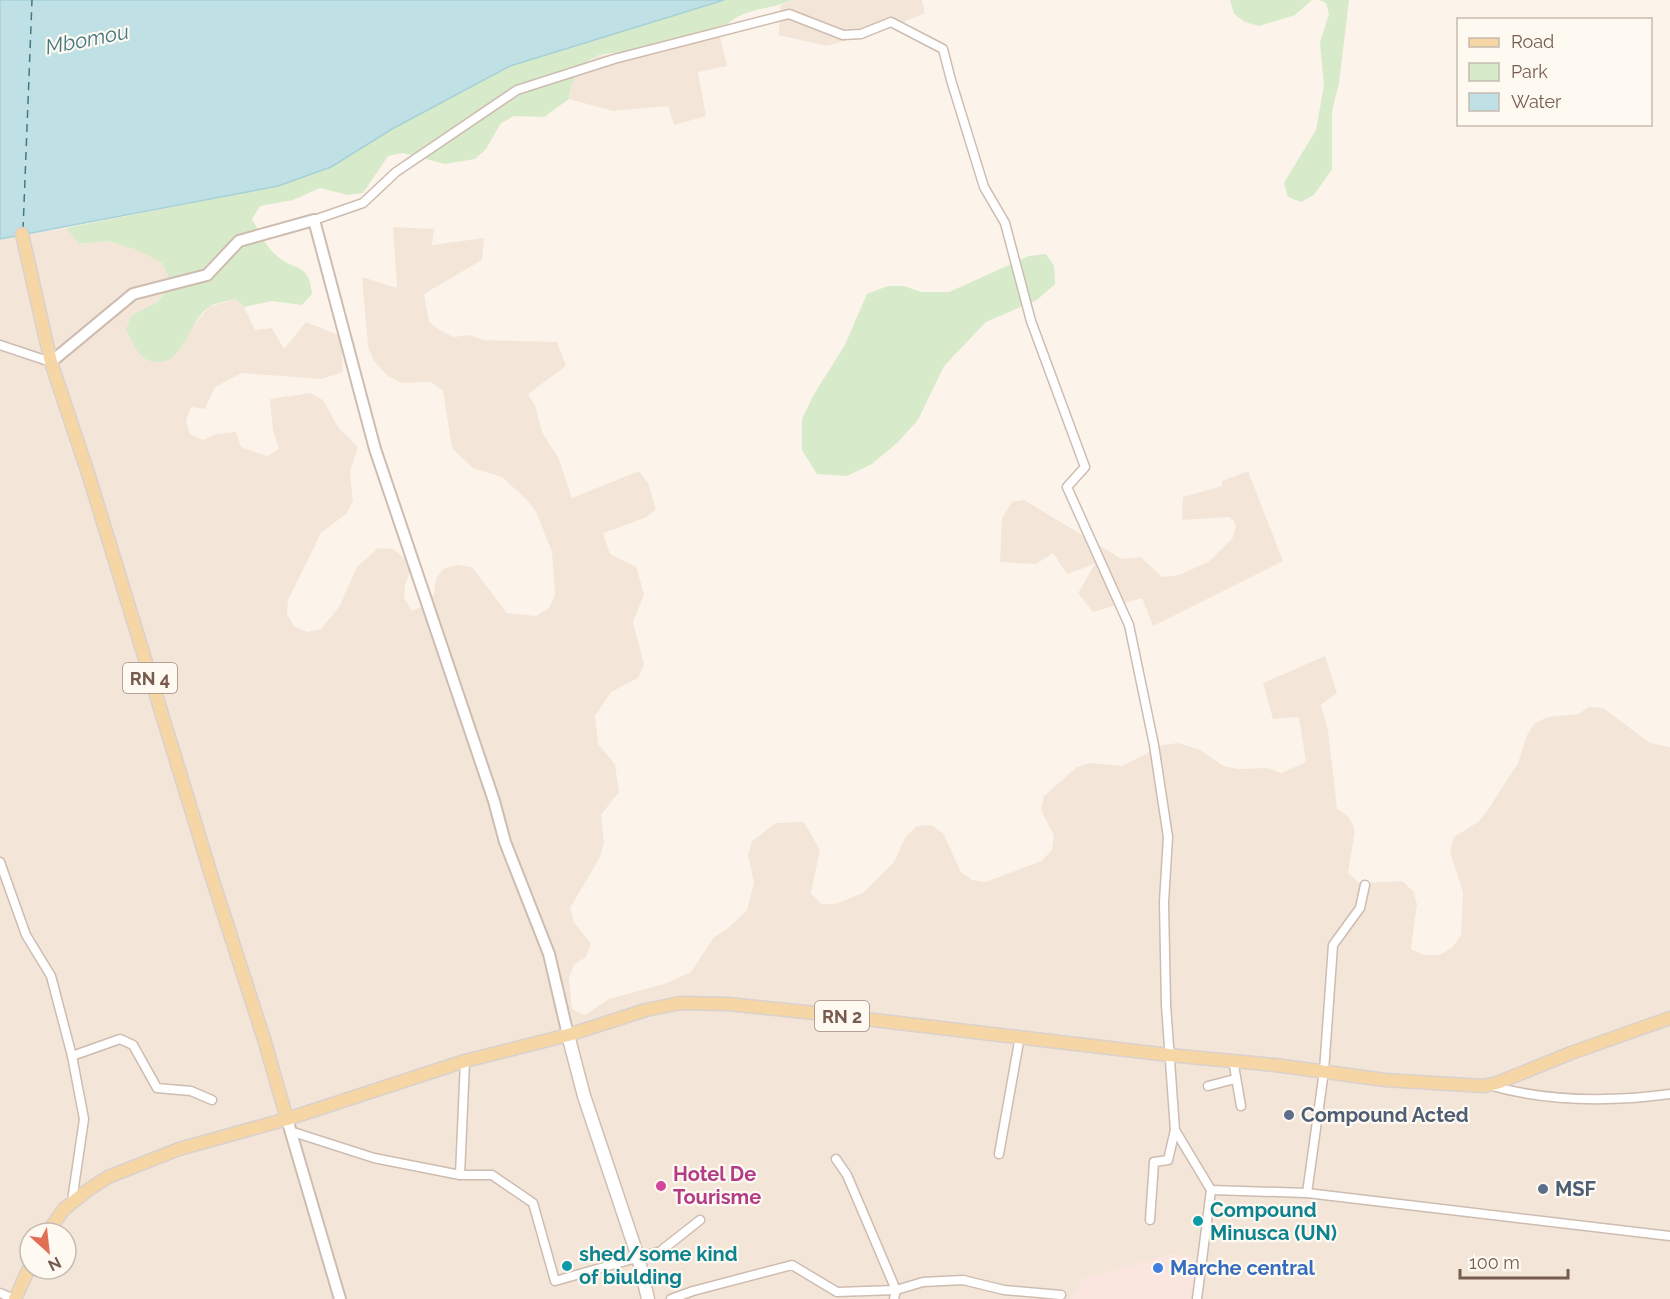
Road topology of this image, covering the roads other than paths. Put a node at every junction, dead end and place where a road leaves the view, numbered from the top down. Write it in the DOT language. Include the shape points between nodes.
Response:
graph roads {
  1 [pos="314,220"];
  2 [pos="22,234"];
  3 [pos="0,345"];
  4 [pos="51,362"];
  5 [pos="0,862"];
  6 [pos="1365,885"];
  7 [pos="1670,1018"];
  8 [pos="568,1035"];
  9 [pos="1020,1036"];
  10 [pos="1168,1055"];
  11 [pos="72,1056"];
  12 [pos="1233,1060"];
  13 [pos="465,1061"];
  14 [pos="1324,1071"];
  15 [pos="1235,1079"];
  16 [pos="1491,1085"];
  17 [pos="1208,1086"];
  18 [pos="1670,1094"];
  19 [pos="212,1100"];
  20 [pos="1241,1106"];
  21 [pos="288,1125"];
  22 [pos="1175,1130"];
  23 [pos="999,1154"];
  24 [pos="836,1159"];
  25 [pos="459,1175"];
  26 [pos="1211,1190"];
  27 [pos="1307,1193"];
  28 [pos="72,1201"];
  29 [pos="1150,1220"];
  30 [pos="56,1221"];
  31 [pos="1670,1236"];
  32 [pos="663,1250"];
  33 [pos="638,1257"];
  34 [pos="23,1281"];
  35 [pos="0,1293"];
  36 [pos="839,1295"];
  37 [pos="895,1295"];
  38 [pos="1060,1295"];
  39 [pos="15,1299"];
  40 [pos="340,1299"];
  41 [pos="648,1299"];
  42 [pos="671,1299"];
  43 [pos="1197,1299"];
  1 -- 4 [label="street" via="239,241 207,275 133,294"];
  1 -- 8 [label="street" via="375,449 505,842 549,954"];
  1 -- 10 [label="street" via="363,203 396,172 517,90 614,59 789,14 843,35 861,34 891,22 943,48 984,187 1005,223 1031,321 1086,466 1067,487 1129,625 1168,837 1164,902"];
  2 -- 4 [label="main road, RN 4"];
  3 -- 4 [label="street"];
  4 -- 21 [label="main road, RN 4"];
  5 -- 11 [label="street" via="26,935 51,976"];
  6 -- 14 [label="street" via="1360,908 1333,945"];
  7 -- 16 [label="main road, RN 2"];
  8 -- 9 [label="main road, RN 2" via="680,1003 815,1012"];
  8 -- 13 [label="main road, RN 2"];
  8 -- 33 [label="main road" via="584,1096"];
  9 -- 10 [label="main road, RN 2"];
  9 -- 23 [label="street"];
  10 -- 12 [label="main road, RN 2"];
  10 -- 22 [label="street"];
  11 -- 19 [label="street" via="120,1039 133,1045 157,1088 191,1090"];
  11 -- 28 [label="street" via="84,1119"];
  12 -- 14 [label="main road, RN 2"];
  12 -- 15 [label="street"];
  13 -- 21 [label="main road, RN 2"];
  13 -- 25 [label="street"];
  14 -- 16 [label="main road, RN 2" via="1385,1080"];
  14 -- 27 [label="street"];
  15 -- 17 [label="street"];
  15 -- 20 [label="street"];
  16 -- 18 [label="street" via="1522,1094 1585,1100"];
  21 -- 25 [label="street" via="374,1158"];
  21 -- 28 [label="main road, RN 2" via="179,1149 108,1178"];
  21 -- 40 [label="street"];
  22 -- 26 [label="street"];
  22 -- 29 [label="street" via="1168,1160 1154,1162"];
  24 -- 37 [label="street" via="847,1175"];
  25 -- 33 [label="street" via="492,1175 533,1203 555,1281"];
  26 -- 27 [label="street"];
  26 -- 43 [label="street"];
  27 -- 31 [label="street"];
  28 -- 30 [label="main road, RN 2"];
  32 -- 33 [label="street" via="700,1220 661,1251"];
  33 -- 41 [label="main road"];
  34 -- 39 [label="main road"];
  35 -- 39 [label="street"];
  36 -- 37 [label="street"];
  36 -- 42 [label="street" via="792,1265"];
  37 -- 38 [label="street" via="923,1282 963,1280 1004,1290"];
}
